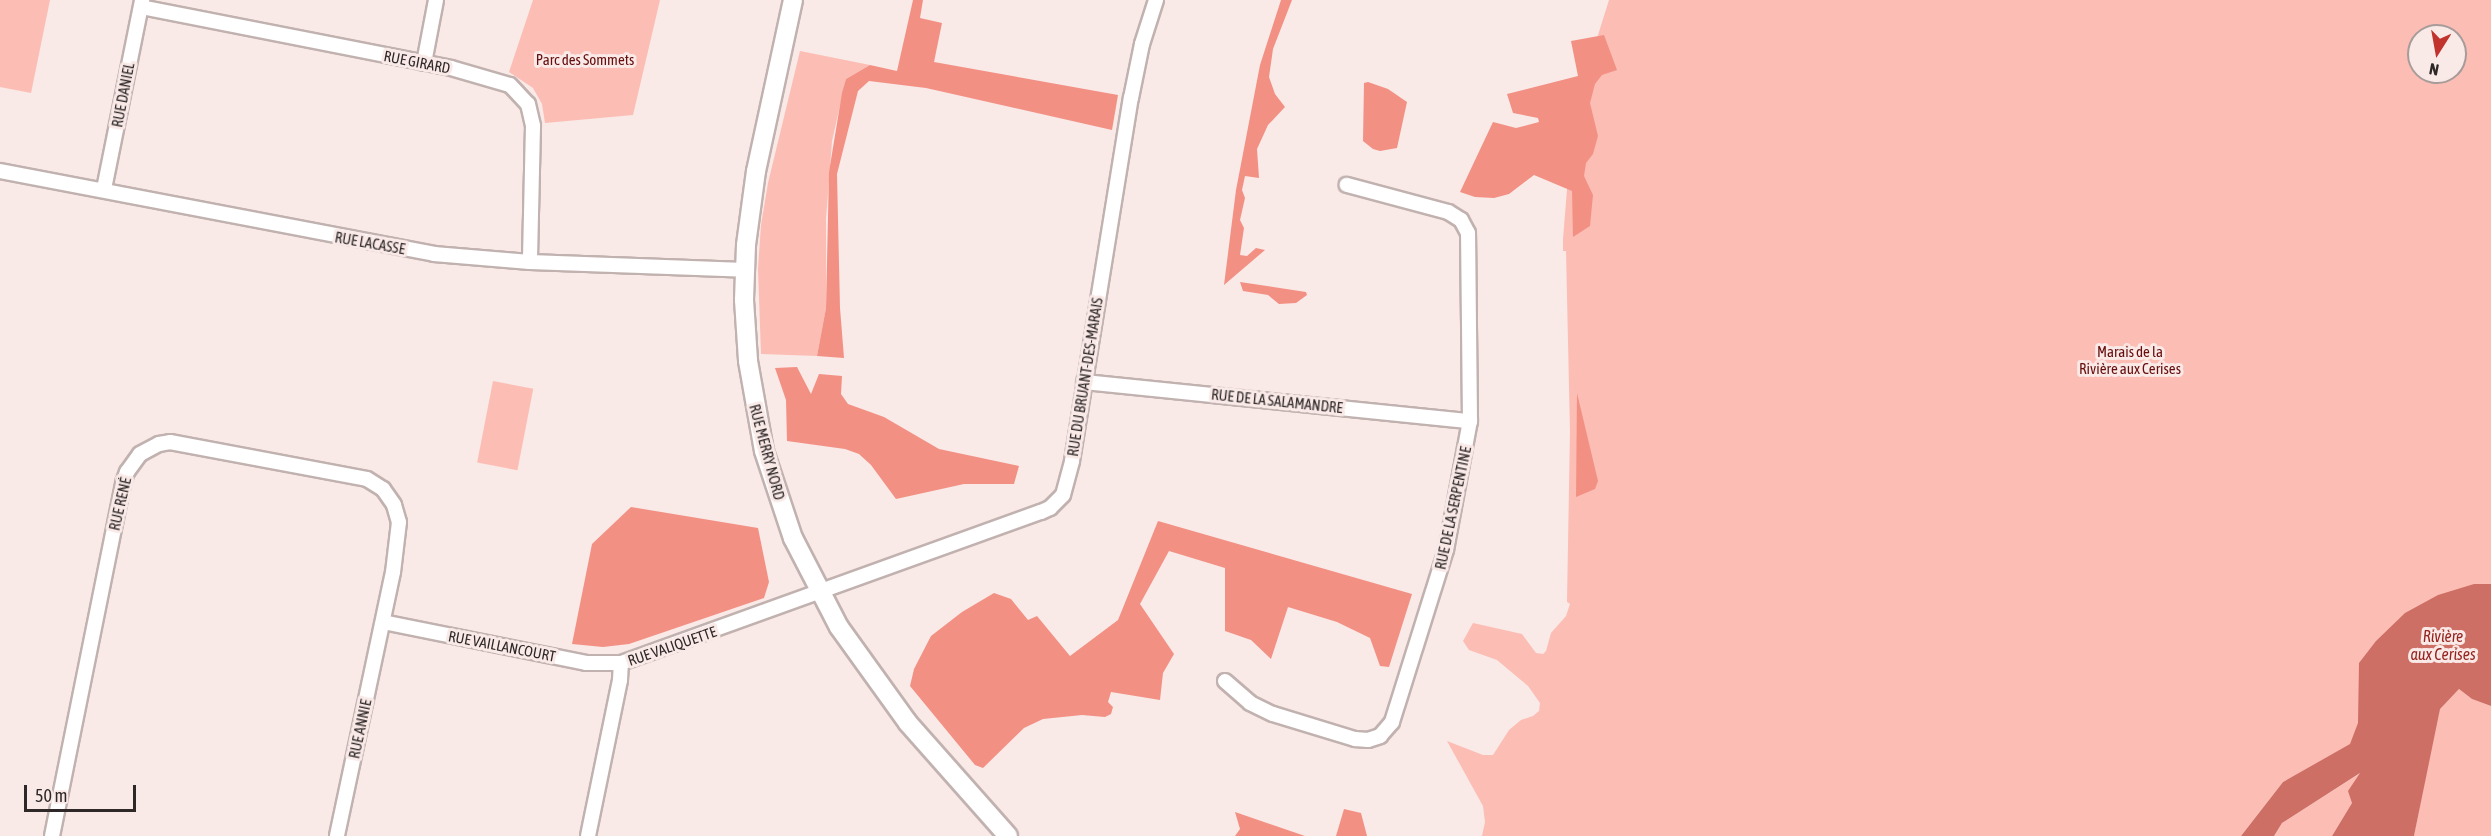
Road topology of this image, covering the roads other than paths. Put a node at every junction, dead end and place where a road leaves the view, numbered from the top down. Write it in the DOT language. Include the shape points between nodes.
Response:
graph roads {
  1 [pos="436,0"];
  2 [pos="793,0"];
  3 [pos="1156,0"];
  4 [pos="142,4"];
  5 [pos="424,63"];
  6 [pos="0,171"];
  7 [pos="1347,185"];
  8 [pos="104,189"];
  9 [pos="530,262"];
  10 [pos="745,270"];
  11 [pos="1084,382"];
  12 [pos="1470,421"];
  13 [pos="820,593"];
  14 [pos="383,622"];
  15 [pos="621,663"];
  16 [pos="1225,681"];
  17 [pos="52,836"];
  18 [pos="337,836"];
  19 [pos="588,836"];
  20 [pos="1008,836"];
  1 -- 5 [label="street"];
  2 -- 10 [label="main road, RUE MERRY NORD" via="756,171"];
  3 -- 11 [label="street, RUE DU BRUANT-DES-MARAIS" via="1129,107"];
  4 -- 5 [label="street, RUE GIRARD"];
  4 -- 8 [label="street, RUE DANIEL"];
  5 -- 9 [label="street, RUE GIRARD" via="502,81 528,104 533,126"];
  6 -- 8 [label="street, RUE LACASSE"];
  7 -- 12 [label="street, RUE DE LA SERPENTINE" via="1448,212 1465,226 1469,241"];
  8 -- 9 [label="street, RUE LACASSE" via="417,252"];
  9 -- 10 [label="street, RUE LACASSE"];
  10 -- 13 [label="main road, RUE MERRY NORD" via="748,361 760,431 782,510"];
  11 -- 12 [label="street, RUE DE LA SALAMANDRE"];
  11 -- 13 [label="street, RUE DU BRUANT-DES-MARAIS" via="1067,486 1050,508"];
  12 -- 16 [label="street, RUE DE LA SERPENTINE" via="1446,550 1395,715 1385,732 1374,739 1355,739 1273,714 1250,704"];
  13 -- 15 [label="street, RUE VALIQUETTE"];
  13 -- 20 [label="main road, RUE MERRY NORD" via="883,692"];
  14 -- 15 [label="street, RUE VAILLANCOURT" via="586,663"];
  14 -- 17 [label="street, RUE RENÉ" via="399,522 390,496 375,483 181,442 149,448 132,463 123,483"];
  14 -- 18 [label="street, RUE ANNIE"];
  15 -- 19 [label="street, RUE VALIQUETTE"];
}
